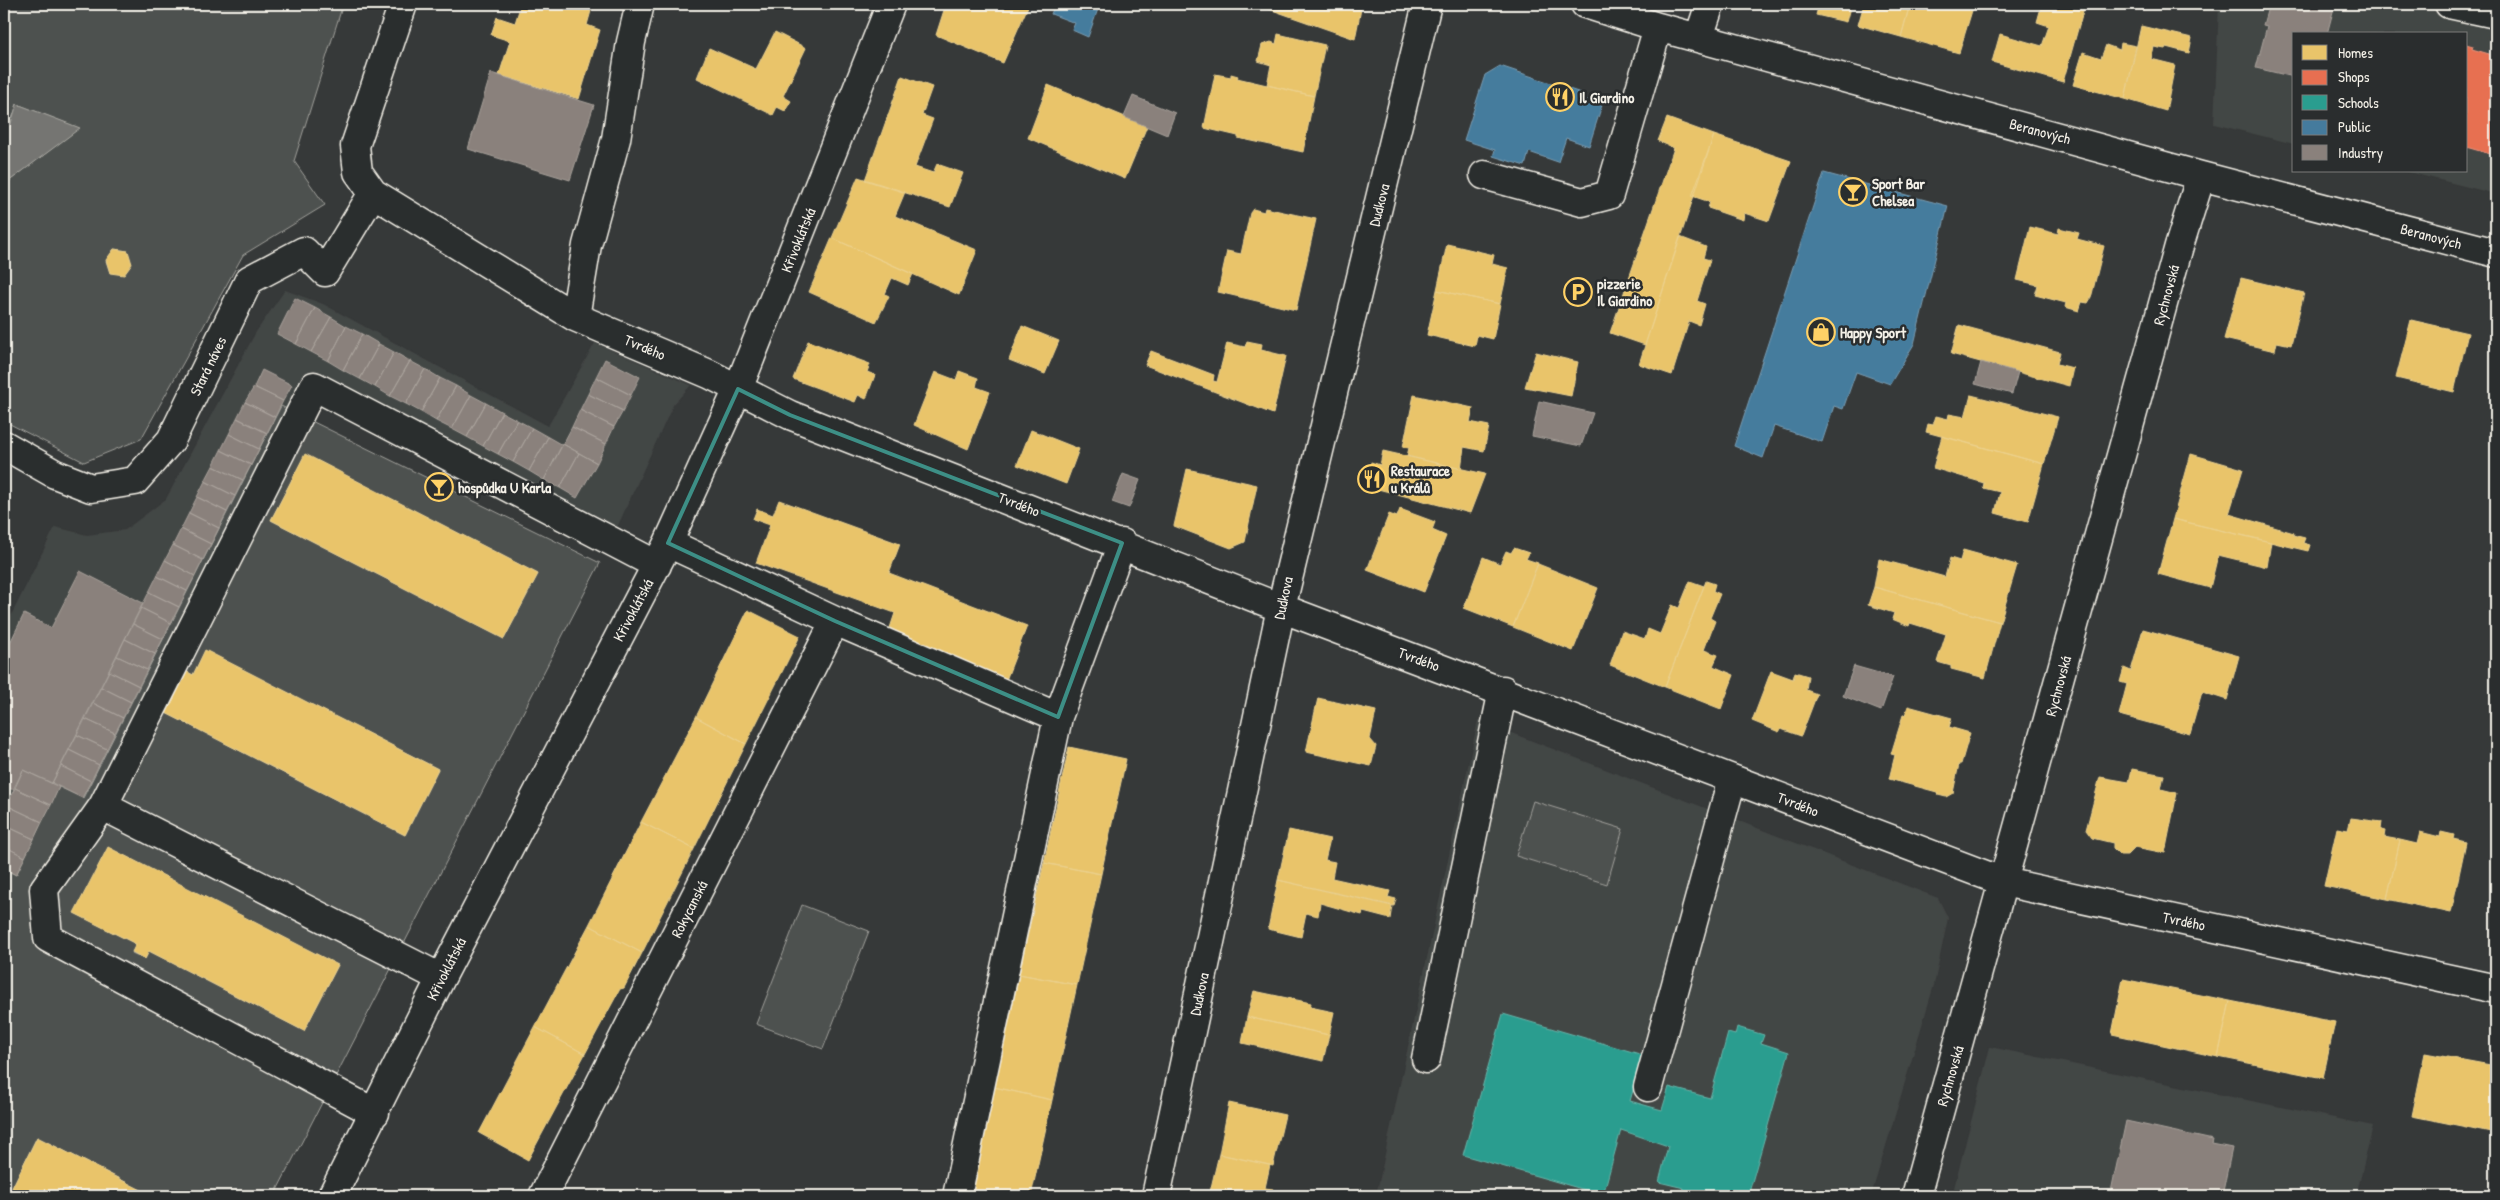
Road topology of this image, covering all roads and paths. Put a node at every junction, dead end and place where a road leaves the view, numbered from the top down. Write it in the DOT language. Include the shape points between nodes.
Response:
graph roads {
  1 [pos="403,4"];
  2 [pos="640,4"];
  3 [pos="891,4"];
  4 [pos="1427,4"];
  5 [pos="1585,4"];
  6 [pos="1710,4"];
  7 [pos="2449,4"];
  8 [pos="2496,14"];
  9 [pos="1658,27"];
  10 [pos="1698,37"];
  11 [pos="1484,175"];
  12 [pos="2201,176"];
  13 [pos="373,193"];
  14 [pos="2496,253"];
  15 [pos="575,317"];
  16 [pos="738,389"];
  17 [pos="4,445"];
  18 [pos="1122,544"];
  19 [pos="662,554"];
  20 [pos="1281,608"];
  21 [pos="834,622"];
  22 [pos="1503,690"];
  23 [pos="1058,717"];
  24 [pos="1732,779"];
  25 [pos="103,806"];
  26 [pos="2004,882"];
  27 [pos="441,978"];
  28 [pos="2496,989"];
  29 [pos="1426,1059"];
  30 [pos="1648,1087"];
  31 [pos="375,1112"];
  32 [pos="332,1196"];
  33 [pos="543,1196"];
  34 [pos="957,1196"];
  35 [pos="1156,1196"];
  36 [pos="1916,1196"];
  1 -- 13 [label="street, Tvrdého" via="355,146 358,172"];
  2 -- 15 [label="street" via="616,139 587,246"];
  3 -- 16 [label="street, Křivoklátská"];
  4 -- 20 [label="street, Dudkova"];
  5 -- 9 [label="street, Beranových"];
  6 -- 10 [label="street"];
  7 -- 8 [label="street"];
  9 -- 10 [label="street, Beranových"];
  9 -- 11 [label="street" via="1609,195 1582,202"];
  10 -- 12 [label="street, Beranových"];
  12 -- 14 [label="street, Beranových"];
  12 -- 26 [label="street, Rychnovská"];
  13 -- 15 [label="street, Tvrdého"];
  13 -- 17 [label="street, Stará náves" via="325,272 304,251 249,280 170,440 135,481 91,488 55,474"];
  15 -- 16 [label="street, Tvrdého"];
  16 -- 18 [label="street, Tvrdého" via="790,415"];
  16 -- 19 [label="street, Křivoklátská"];
  18 -- 20 [label="street, Tvrdého"];
  18 -- 23 [label="street"];
  19 -- 21 [label="street"];
  19 -- 25 [label="street" via="314,386"];
  19 -- 27 [label="street, Křivoklátská"];
  20 -- 22 [label="street, Tvrdého"];
  20 -- 35 [label="street, Dudkova"];
  21 -- 23 [label="street"];
  21 -- 33 [label="street, Rokycanská"];
  22 -- 24 [label="street, Tvrdého"];
  22 -- 29 [label="street"];
  23 -- 34 [label="street"];
  24 -- 26 [label="street, Tvrdého"];
  24 -- 30 [label="street"];
  25 -- 27 [label="street"];
  25 -- 31 [label="street" via="44,889 48,938"];
  26 -- 28 [label="street, Tvrdého"];
  26 -- 36 [label="street, Rychnovská"];
  27 -- 31 [label="street, Křivoklátská"];
  31 -- 32 [label="street, Křivoklátská"];
}
